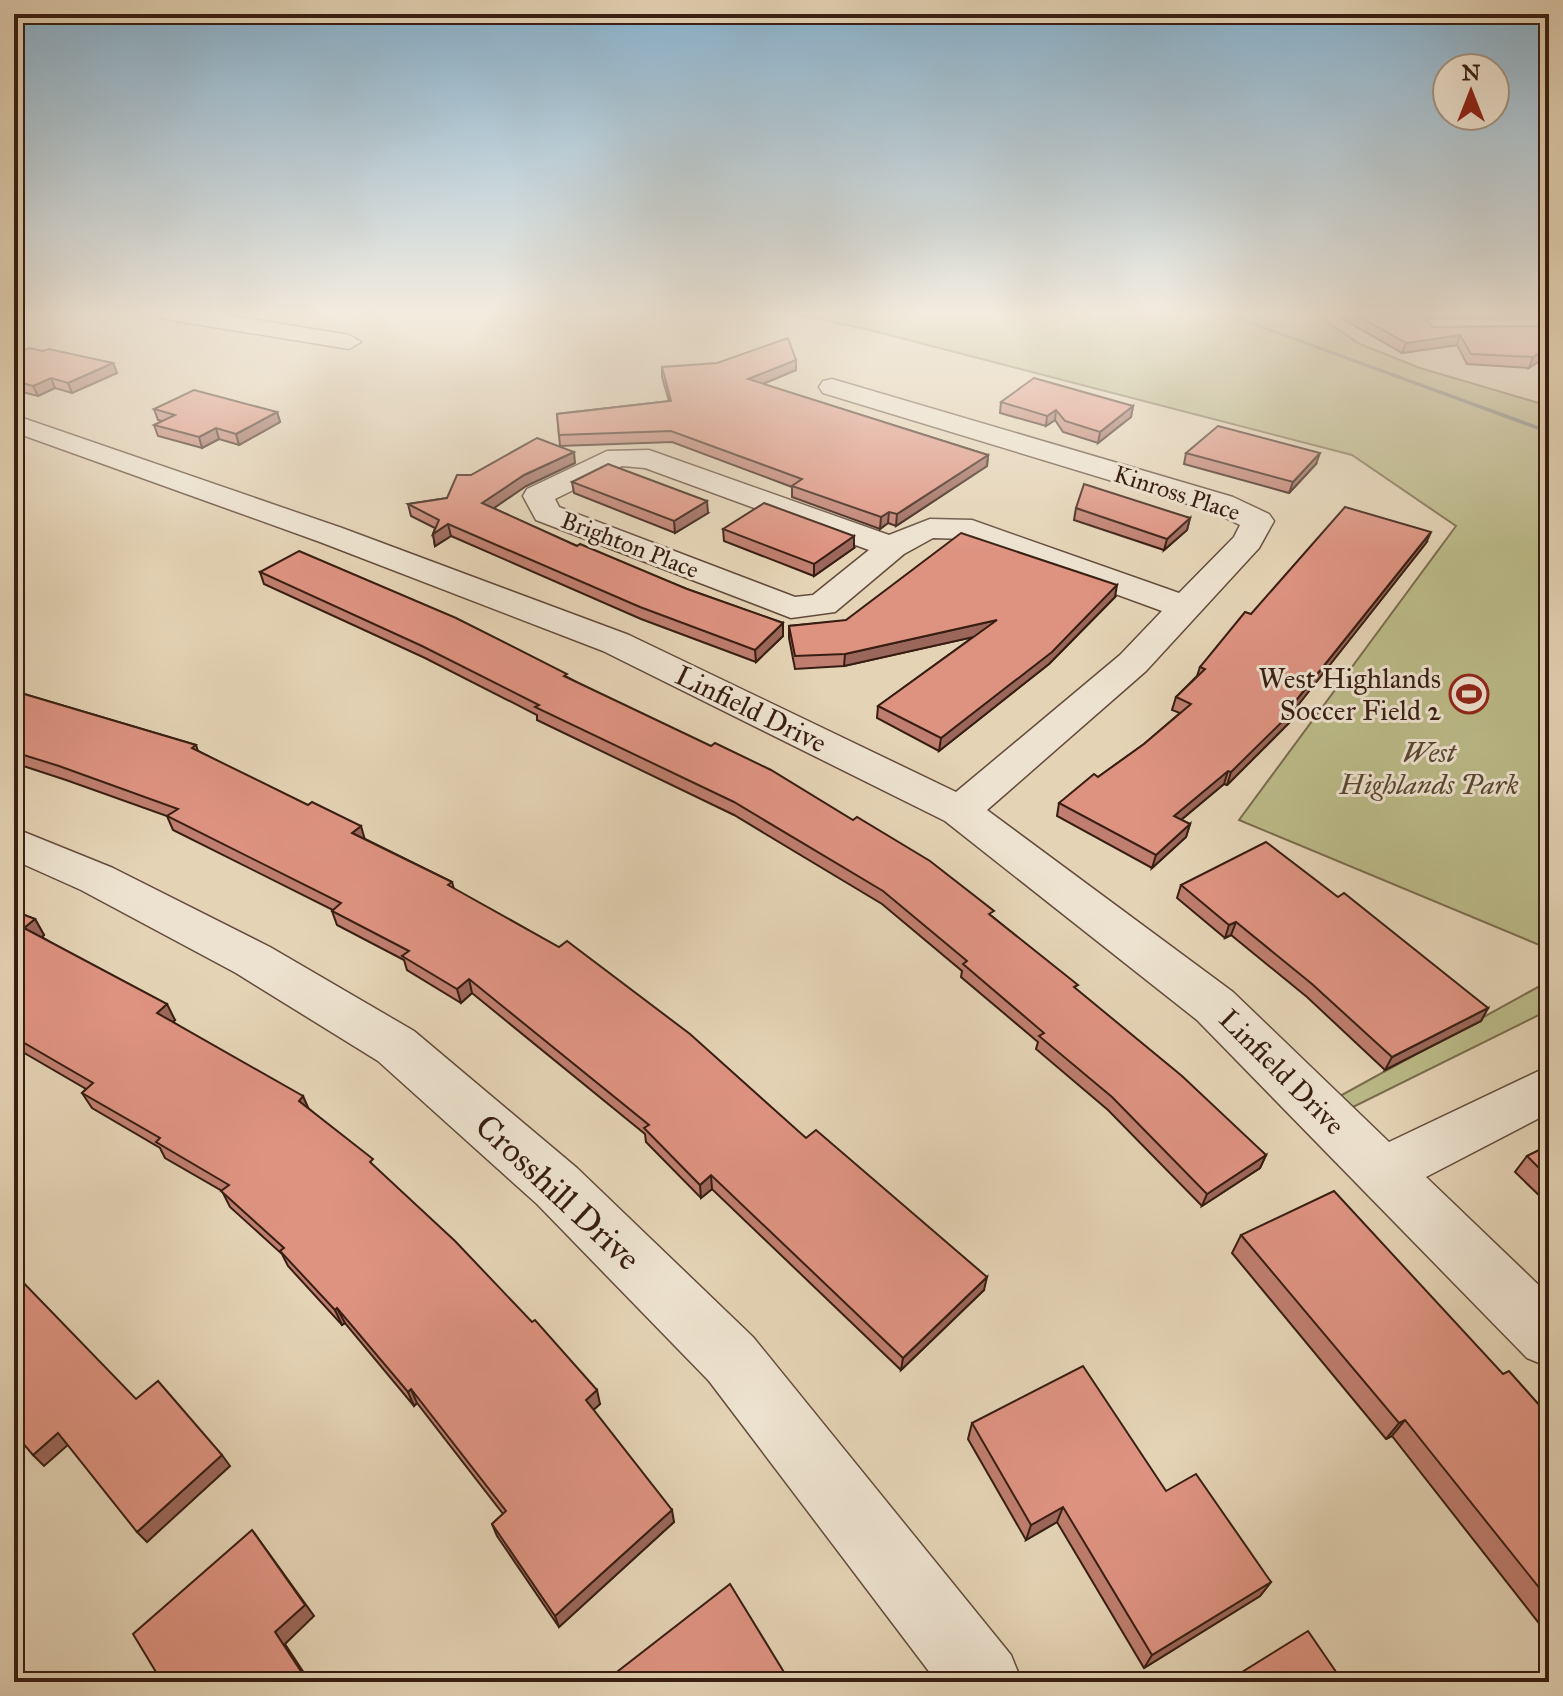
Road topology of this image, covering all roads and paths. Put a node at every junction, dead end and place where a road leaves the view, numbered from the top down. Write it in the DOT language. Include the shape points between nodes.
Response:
graph roads {
  1 [pos="846,391"];
  2 [pos="14,423"];
  3 [pos="892,547"];
  4 [pos="1184,607"];
  5 [pos="960,811"];
  6 [pos="14,843"];
  7 [pos="1549,1088"];
  8 [pos="1384,1172"];
  9 [pos="1549,1337"];
  10 [pos="984,1682"];
  1 -- 4 [label="street, Kinross Place" via="1222,504 1258,521 1248,541"];
  2 -- 5 [label="street, Linfield Drive" via="616,643"];
  3 -- 3 [label="street, Brighton Place" via="649,459 617,457 538,496 547,513 791,608 823,605"];
  3 -- 4 [label="street, Brighton Place" via="923,527 972,530"];
  4 -- 5 [label="street, Kinross Place" via="1133,663"];
  5 -- 8 [label="street, Linfield Drive" via="1215,1006"];
  6 -- 10 [label="street, Crosshill Drive" via="97,879 253,960 396,1046 557,1186 731,1359"];
  7 -- 8 [label="street"];
  8 -- 9 [label="street, Linfield Drive"];
}
